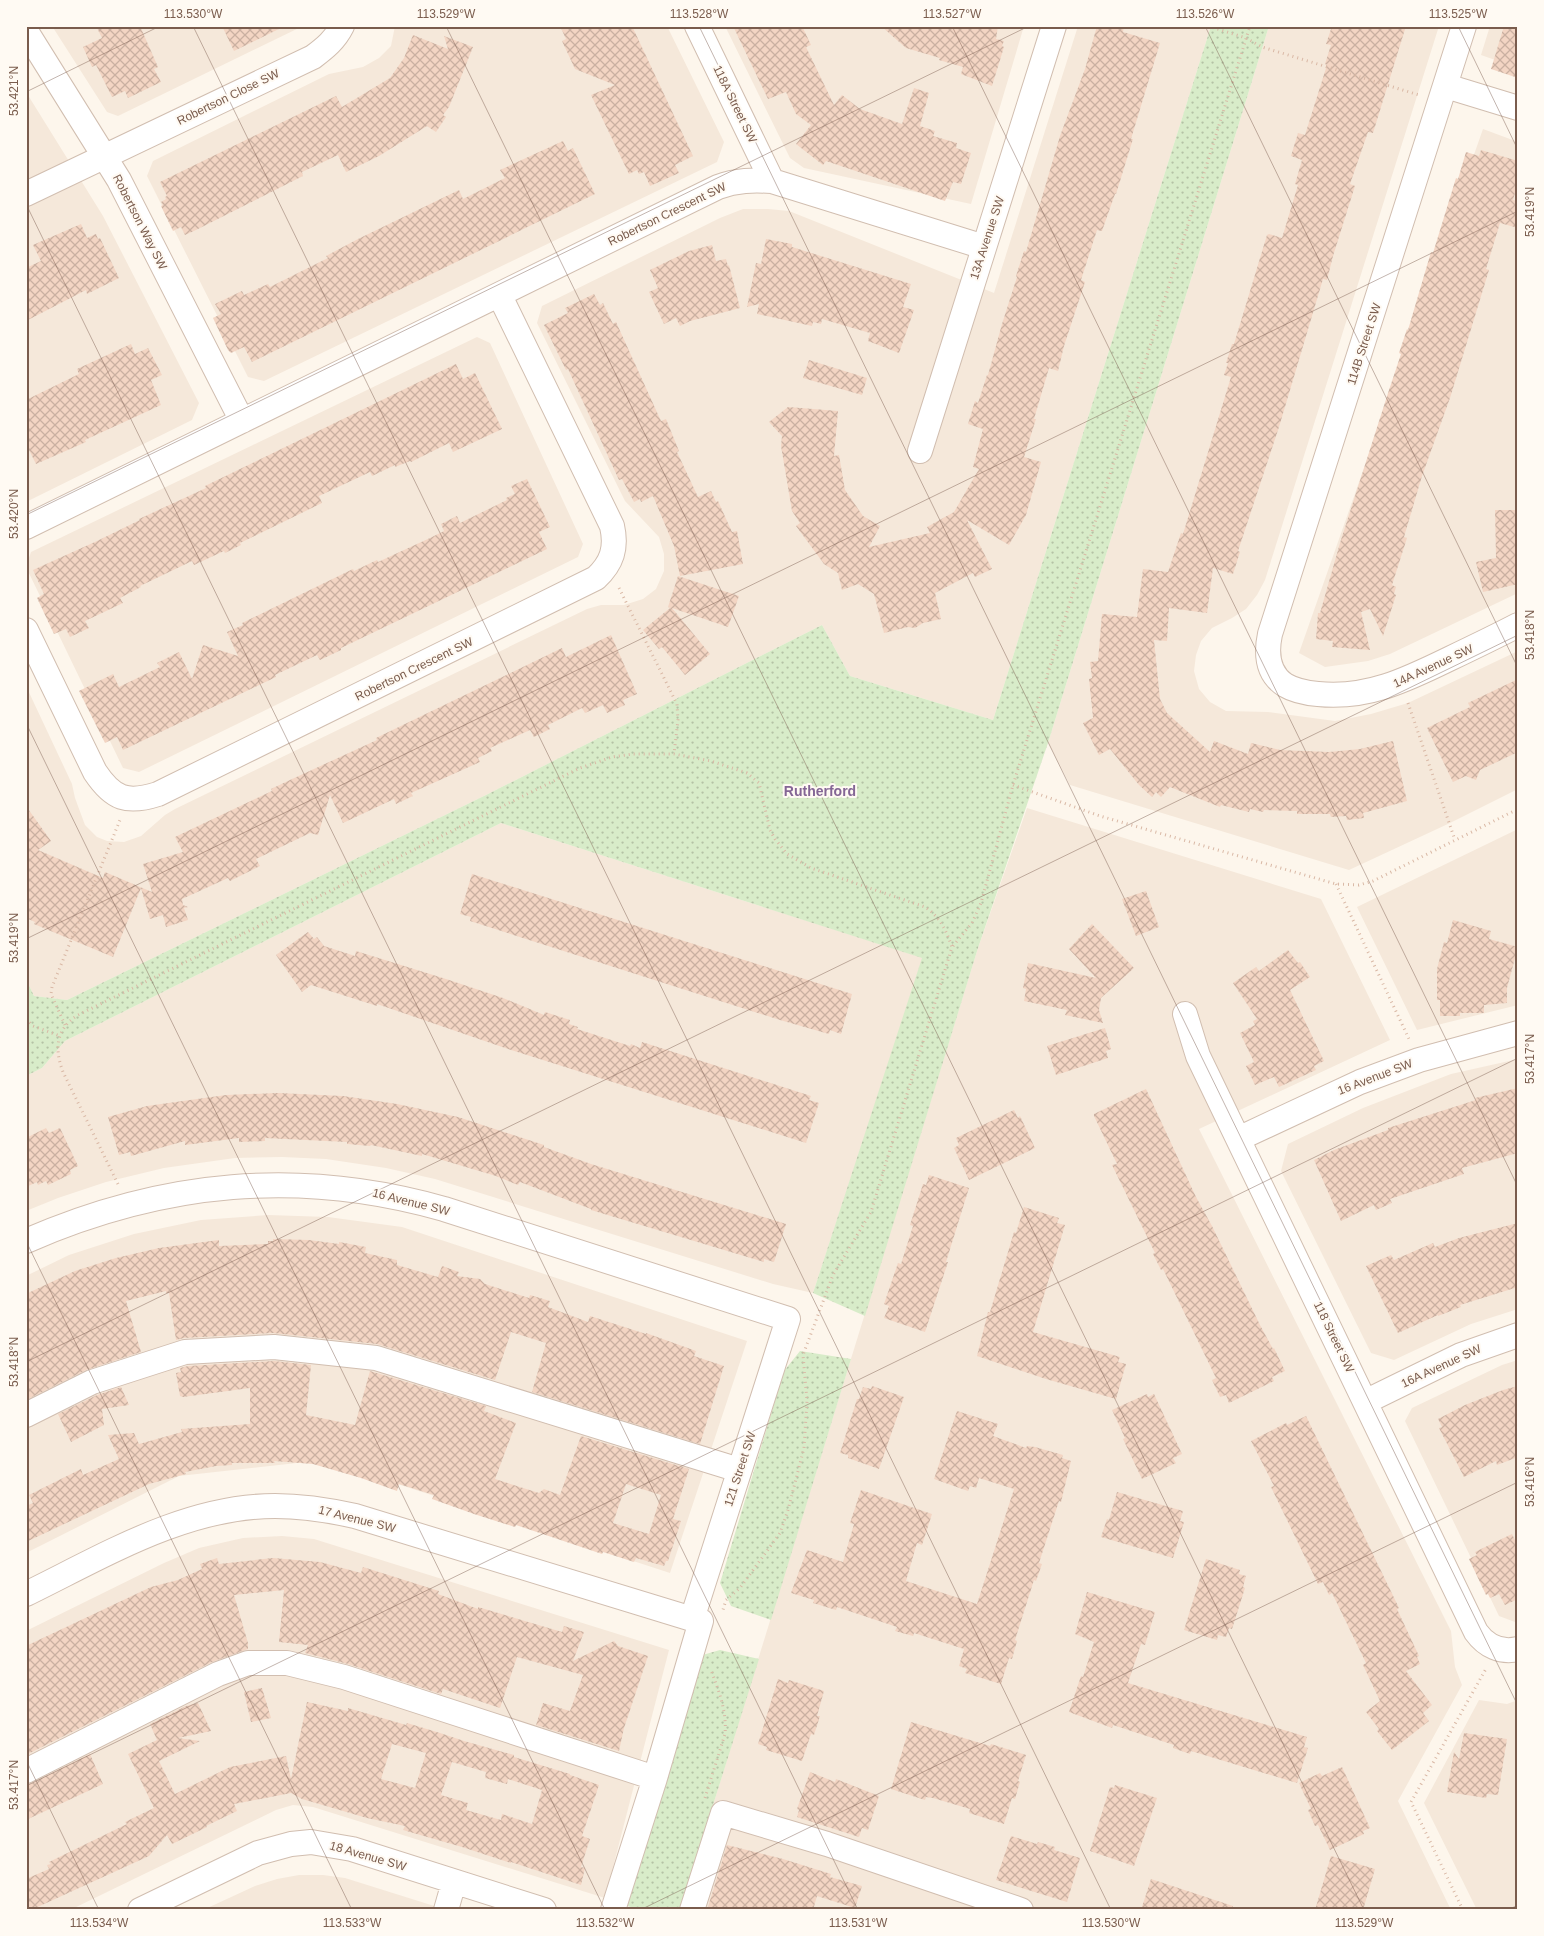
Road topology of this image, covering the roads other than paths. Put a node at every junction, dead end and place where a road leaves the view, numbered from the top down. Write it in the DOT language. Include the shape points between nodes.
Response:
graph roads {
  1 [pos="342,26"];
  2 [pos="697,26"];
  3 [pos="1054,26"];
  4 [pos="1464,26"];
  5 [pos="26,31"];
  6 [pos="1444,94"];
  7 [pos="1518,108"];
  8 [pos="105,156"];
  9 [pos="772,181"];
  10 [pos="26,194"];
  11 [pos="984,247"];
  12 [pos="500,296"];
  13 [pos="242,421"];
  14 [pos="920,450"];
  15 [pos="26,527"];
  16 [pos="1518,625"];
  17 [pos="26,630"];
  18 [pos="1268,661"];
  19 [pos="1185,1014"];
  20 [pos="1518,1034"];
  21 [pos="1238,1140"];
  22 [pos="26,1241"];
  23 [pos="788,1319"];
  24 [pos="1518,1335"];
  25 [pos="1365,1402"];
  26 [pos="26,1415"];
  27 [pos="739,1470"];
  28 [pos="26,1594"];
  29 [pos="697,1620"];
  30 [pos="1508,1649"];
  31 [pos="26,1771"];
  32 [pos="656,1778"];
  33 [pos="454,1882"];
  34 [pos="140,1910"];
  35 [pos="446,1910"];
  36 [pos="544,1910"];
  37 [pos="613,1910"];
  38 [pos="692,1910"];
  39 [pos="1021,1910"];
  1 -- 8 [label="street, Robertson Close SW" via="327,47 313,57"];
  2 -- 9 [label="street, 118A Street SW"];
  3 -- 11 [label="street, 13A Avenue SW"];
  4 -- 6 [label="street, 114B Street SW"];
  5 -- 8 [label="street, Robertson Way SW"];
  6 -- 7 [label="street"];
  6 -- 18 [label="street, 114B Street SW" via="1270,634"];
  8 -- 10 [label="street, Robertson Close SW"];
  8 -- 13 [label="street, Robertson Way SW"];
  9 -- 11 [label="street, Robertson Crescent SW"];
  9 -- 12 [label="street, Robertson Crescent SW" via="747,180 718,188"];
  11 -- 14 [label="street, 13A Avenue SW"];
  12 -- 13 [label="street, Robertson Crescent SW"];
  12 -- 17 [label="street, Robertson Crescent SW" via="612,526 614,550 608,565 596,578 143,799 129,800 114,794 95,772"];
  13 -- 15 [label="street, Robertson Crescent SW"];
  16 -- 18 [label="street, 14A Avenue SW" via="1403,682 1354,694 1332,696 1292,689 1275,675"];
  19 -- 21 [label="street, 118 Street SW" via="1198,1056"];
  20 -- 21 [label="street, 16 Avenue SW" via="1419,1060 1331,1094"];
  21 -- 25 [label="street, 118 Street SW"];
  22 -- 23 [label="street, 16 Avenue SW" via="88,1217 182,1193 242,1185 325,1186 426,1204"];
  23 -- 27 [label="street, 121 Street SW"];
  24 -- 25 [label="street, 16A Avenue SW" via="1461,1355"];
  25 -- 30 [label="street, 118 Street SW" via="1476,1632 1481,1639"];
  26 -- 27 [label="street" via="92,1382 185,1352 274,1347 376,1358"];
  27 -- 29 [label="street, 121 Street SW"];
  28 -- 29 [label="street, 17 Avenue SW" via="182,1522 224,1512 274,1506 320,1509 355,1516"];
  29 -- 32 [label="street, 121 Street SW"];
  31 -- 32 [label="street" via="218,1674 248,1663 287,1664 344,1677"];
  32 -- 37 [label="street, 121 Street SW"];
  33 -- 34 [label="street, 18 Avenue SW" via="344,1848 311,1842 273,1848 243,1859"];
  33 -- 35 [label="street"];
  33 -- 36 [label="street, 18 Avenue SW"];
  38 -- 39 [label="street" via="723,1813"];
}
